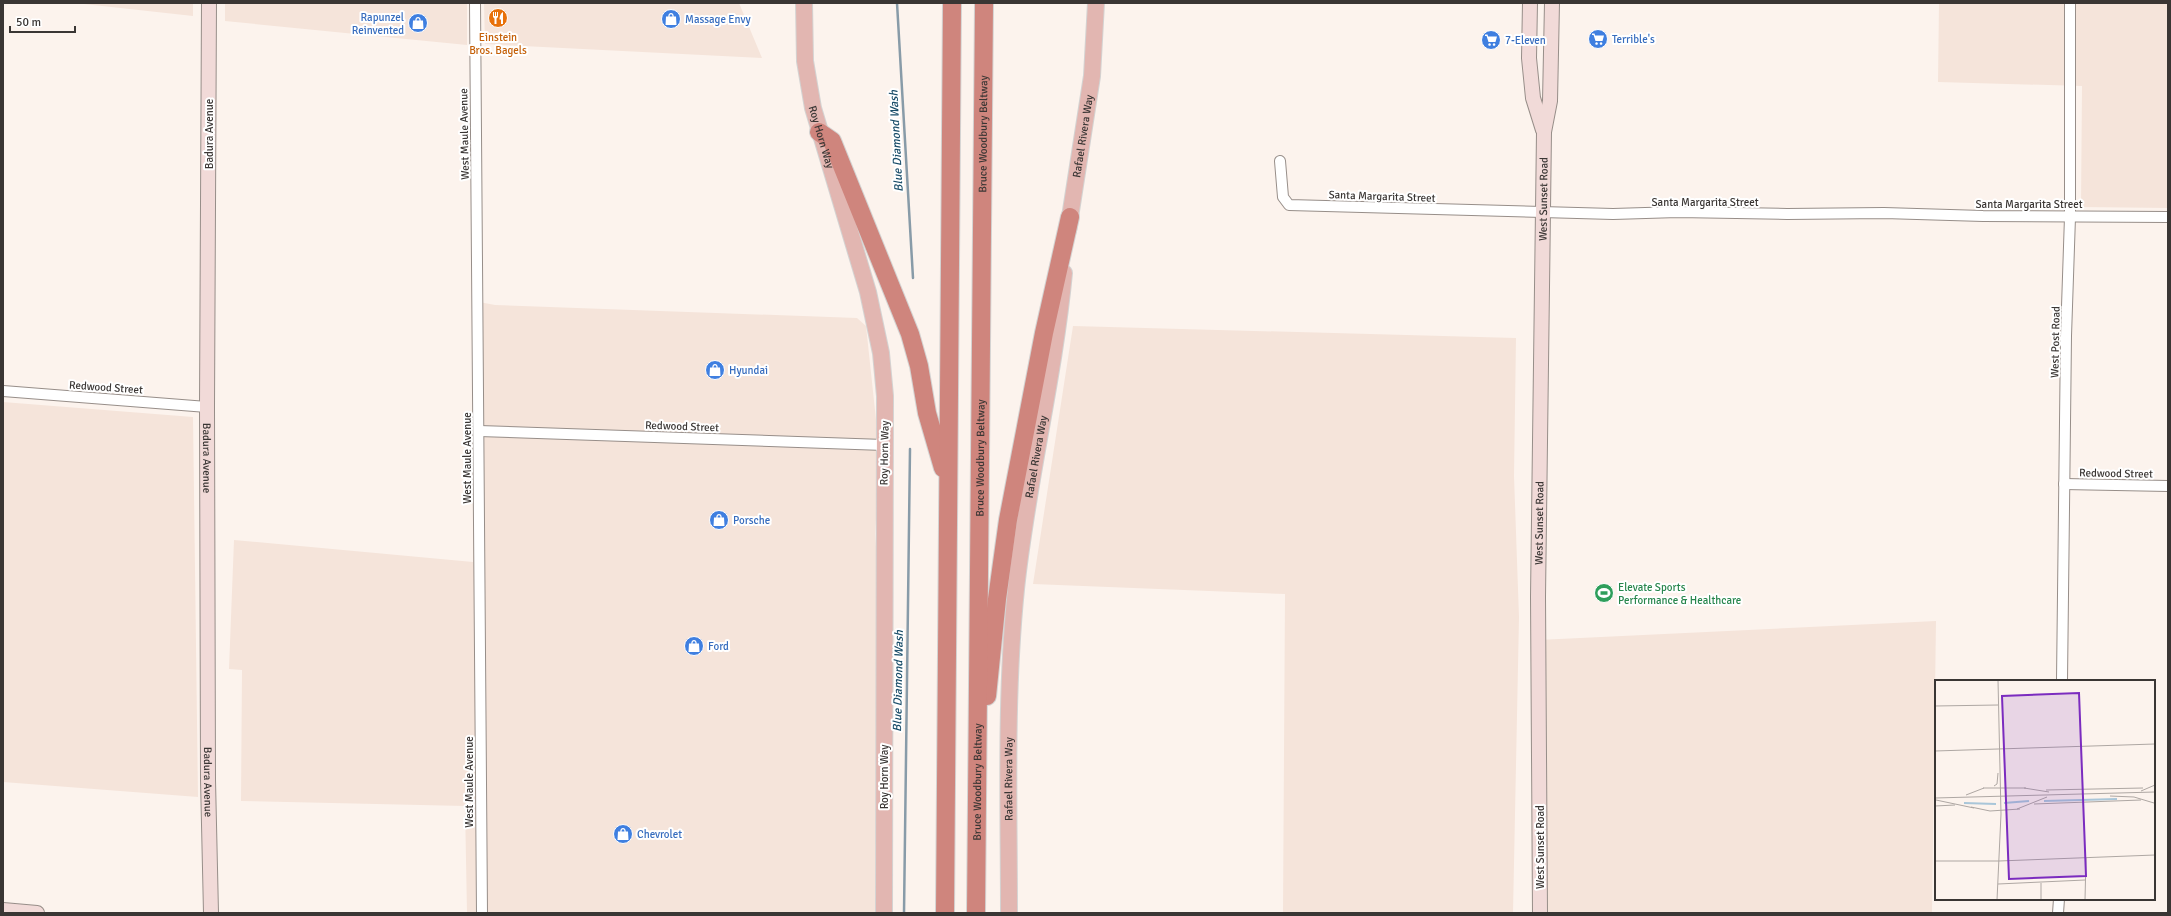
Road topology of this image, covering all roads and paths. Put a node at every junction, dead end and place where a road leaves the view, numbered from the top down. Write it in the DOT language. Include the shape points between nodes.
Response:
graph roads {
  1 [pos="209,3"];
  2 [pos="475,3"];
  3 [pos="804,3"];
  4 [pos="952,3"];
  5 [pos="984,3"];
  6 [pos="1096,3"];
  7 [pos="1530,3"];
  8 [pos="1552,3"];
  9 [pos="2070,3"];
  10 [pos="819,132"];
  11 [pos="1544,132"];
  12 [pos="1280,161"];
  13 [pos="1543,212"];
  14 [pos="1070,217"];
  15 [pos="2070,217"];
  16 [pos="2168,217"];
  17 [pos="3,391"];
  18 [pos="207,407"];
  19 [pos="479,430"];
  20 [pos="884,444"];
  21 [pos="948,484"];
  22 [pos="2064,484"];
  23 [pos="2168,486"];
  24 [pos="2062,680"];
  25 [pos="976,736"];
  26 [pos="2058,900"];
  27 [pos="3,910"];
  28 [pos="37,913"];
  29 [pos="210,913"];
  30 [pos="482,913"];
  31 [pos="884,913"];
  32 [pos="945,913"];
  33 [pos="976,913"];
  34 [pos="1009,913"];
  35 [pos="1540,913"];
  36 [pos="2058,913"];
  1 -- 18 [label="main road, Badura Avenue"];
  2 -- 19 [label="street, West Maule Avenue"];
  3 -- 10 [label="main road, Roy Horn Way" via="806,67"];
  4 -- 21 [label="highway"];
  5 -- 25 [label="highway, Bruce Woodbury Beltway"];
  6 -- 14 [label="main road, Rafael Rivera Way" via="1092,76"];
  7 -- 11 [label="main road, West Sunset Road" via="1529,58 1533,98"];
  8 -- 11 [label="main road, West Sunset Road" via="1550,101"];
  9 -- 15 [label="street, West Post Road"];
  10 -- 20 [label="main road, Roy Horn Way" via="868,292 881,353 885,396"];
  10 -- 21 [label="highway" via="832,141 910,334 919,366 927,413"];
  11 -- 13 [label="main road, West Sunset Road"];
  12 -- 13 [label="street, Santa Margarita Street" via="1283,197 1289,205"];
  13 -- 15 [label="street, Santa Margarita Street" via="1884,213"];
  13 -- 35 [label="main road, West Sunset Road" via="1538,597"];
  14 -- 25 [label="highway" via="1044,332 1008,520 996,599 987,703"];
  14 -- 34 [label="main road, Rafael Rivera Way" via="1059,325 1016,589 1010,666"];
  15 -- 16 [label="street, Santa Margarita Street"];
  15 -- 22 [label="street, West Post Road"];
  17 -- 18 [label="street, Redwood Street"];
  18 -- 29 [label="main road, Badura Avenue"];
  19 -- 20 [label="street, Redwood Street"];
  19 -- 30 [label="street, West Maule Avenue"];
  20 -- 31 [label="main road, Roy Horn Way"];
  21 -- 32 [label="highway"];
  22 -- 23 [label="street, Redwood Street"];
  22 -- 24 [label="street, West Post Road"];
  25 -- 33 [label="highway, Bruce Woodbury Beltway"];
  26 -- 36 [label="street"];
  27 -- 28 [label="main road"];
}
